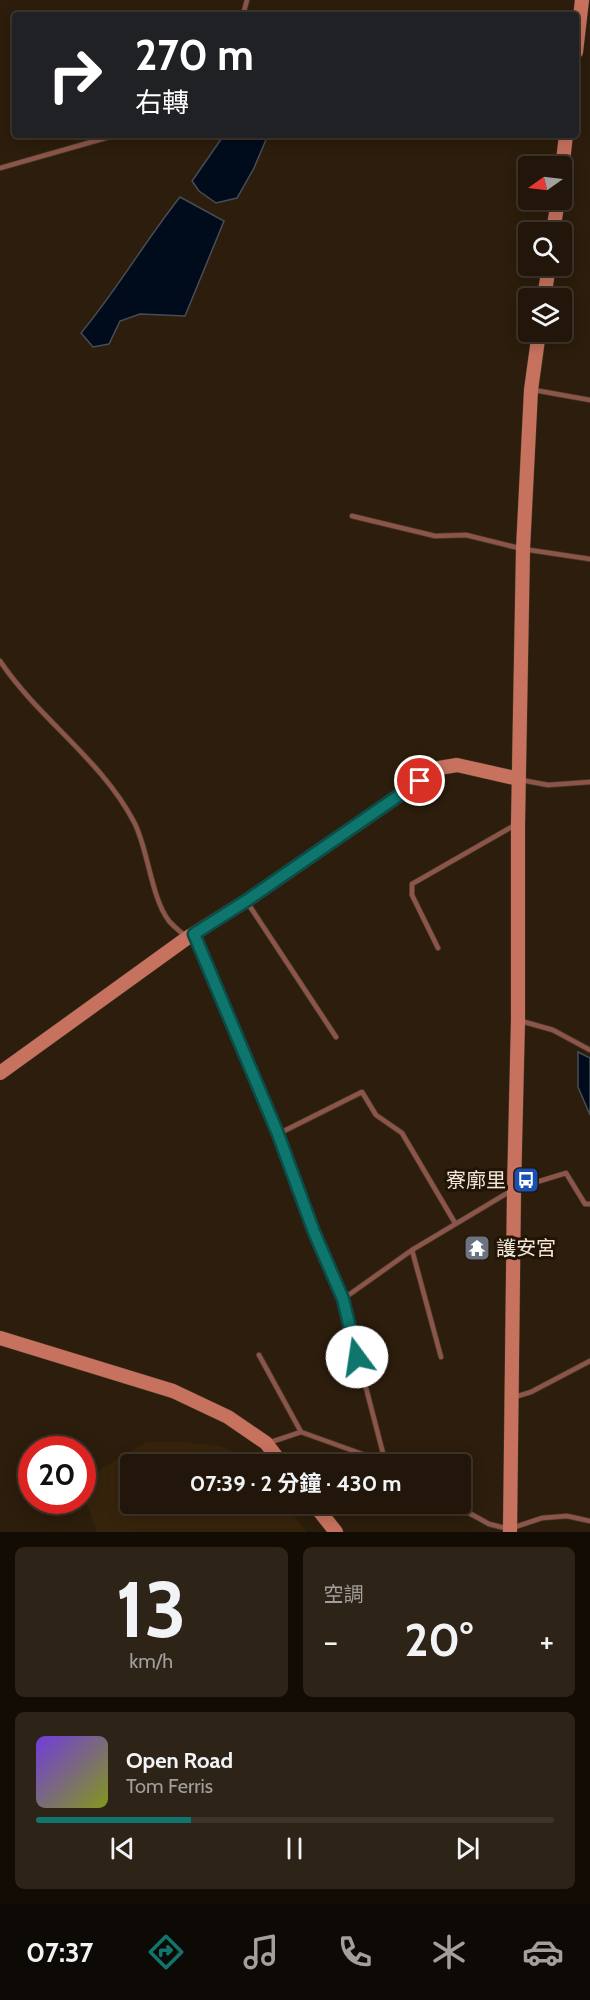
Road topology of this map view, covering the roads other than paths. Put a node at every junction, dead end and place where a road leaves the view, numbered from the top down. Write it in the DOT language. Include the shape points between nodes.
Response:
graph roads {
  1 [pos="582,0"];
  2 [pos="579,26"];
  3 [pos="105,138"];
  4 [pos="566,138"];
  5 [pos="564,156"];
  6 [pos="0,168"];
  7 [pos="538,342"];
  8 [pos="531,390"];
  9 [pos="590,400"];
  10 [pos="352,516"];
  11 [pos="523,549"];
  12 [pos="590,559"];
  13 [pos="0,661"];
  14 [pos="519,779"];
  15 [pos="590,782"];
  16 [pos="518,824"];
  17 [pos="246,901"];
  18 [pos="191,936"];
  19 [pos="438,948"];
  20 [pos="518,1020"];
  21 [pos="336,1037"];
  22 [pos="590,1050"];
  23 [pos="0,1073"];
  24 [pos="278,1134"];
  25 [pos="514,1189"];
  26 [pos="590,1204"];
  27 [pos="455,1223"];
  28 [pos="412,1250"];
  29 [pos="343,1299"];
  30 [pos="0,1338"];
  31 [pos="259,1355"];
  32 [pos="441,1357"];
  33 [pos="590,1361"];
  34 [pos="512,1397"];
  35 [pos="301,1432"];
  36 [pos="266,1443"];
  37 [pos="274,1454"];
  38 [pos="364,1454"];
  39 [pos="385,1454"];
  40 [pos="322,1514"];
  41 [pos="470,1514"];
  42 [pos="590,1521"];
  43 [pos="509,1531"];
  44 [pos="336,1532"];
  1 -- 2 [label="main road"];
  3 -- 6 [label="lane"];
  4 -- 5 [label="main road"];
  7 -- 8 [label="main road"];
  8 -- 9 [label="lane"];
  8 -- 11 [label="main road"];
  10 -- 11 [label="lane" via="435,536 466,535"];
  11 -- 12 [label="lane"];
  11 -- 14 [label="main road"];
  13 -- 18 [label="lane" via="112,787 135,824 168,920"];
  14 -- 15 [label="lane" via="548,785"];
  14 -- 16 [label="main road"];
  14 -- 17 [label="main road" via="457,765 439,768"];
  16 -- 19 [label="lane" via="412,884 411,895"];
  16 -- 20 [label="main road"];
  17 -- 18 [label="main road"];
  17 -- 21 [label="lane"];
  18 -- 23 [label="main road"];
  18 -- 24 [label="lane"];
  20 -- 22 [label="lane" via="552,1030"];
  20 -- 25 [label="main road"];
  24 -- 27 [label="lane" via="362,1092 376,1115 402,1132"];
  24 -- 29 [label="lane"];
  25 -- 26 [label="lane" via="566,1173 585,1203"];
  25 -- 27 [label="lane"];
  25 -- 34 [label="main road"];
  27 -- 28 [label="lane"];
  28 -- 29 [label="lane"];
  28 -- 32 [label="lane"];
  29 -- 39 [label="lane"];
  30 -- 36 [label="main road" via="173,1391 228,1417"];
  31 -- 35 [label="lane"];
  33 -- 34 [label="lane" via="531,1392"];
  34 -- 43 [label="main road"];
  35 -- 36 [label="lane"];
  35 -- 38 [label="lane"];
  36 -- 37 [label="main road"];
  40 -- 44 [label="main road"];
  41 -- 43 [label="lane"];
  42 -- 43 [label="lane" via="567,1516 542,1518"];
}
